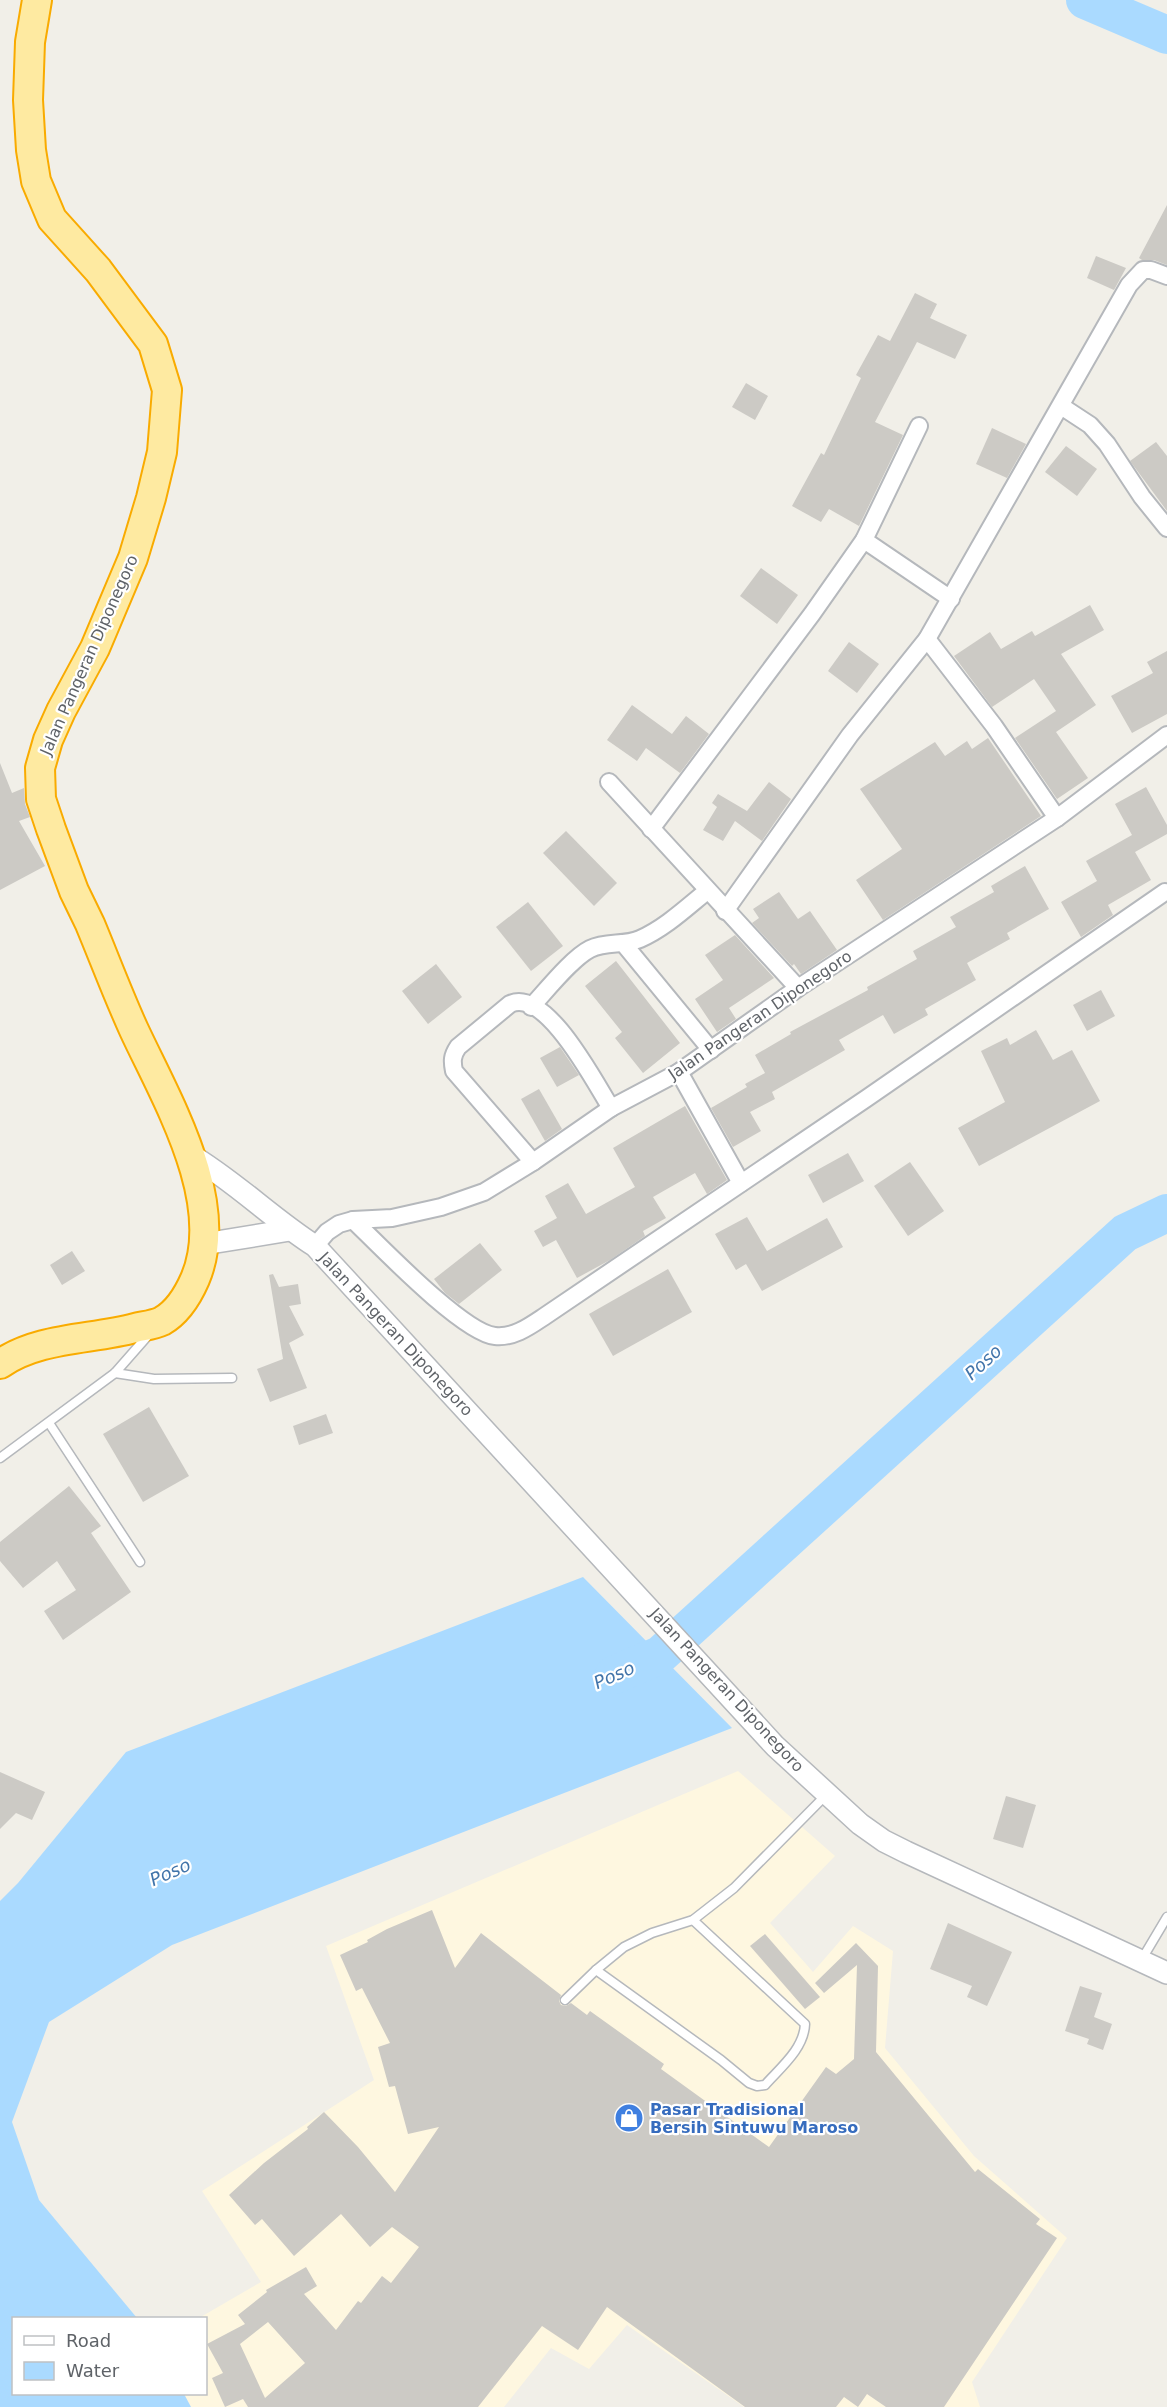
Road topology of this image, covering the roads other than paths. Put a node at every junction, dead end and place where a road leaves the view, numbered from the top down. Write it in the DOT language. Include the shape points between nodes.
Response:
graph roads {
  1 [pos="37,0"];
  2 [pos="1167,276"];
  3 [pos="1061,406"];
  4 [pos="919,426"];
  5 [pos="1167,528"];
  6 [pos="864,540"];
  7 [pos="951,599"];
  8 [pos="927,639"];
  9 [pos="1167,735"];
  10 [pos="609,782"];
  11 [pos="1058,818"];
  12 [pos="651,829"];
  13 [pos="707,891"];
  14 [pos="1165,892"];
  15 [pos="725,911"];
  16 [pos="623,943"];
  17 [pos="798,988"];
  18 [pos="531,1006"];
  19 [pos="711,1050"];
  20 [pos="679,1072"];
  21 [pos="611,1108"];
  22 [pos="189,1154"];
  23 [pos="533,1162"];
  24 [pos="741,1183"];
  25 [pos="353,1220"];
  26 [pos="290,1230"];
  27 [pos="204,1244"];
  28 [pos="315,1246"];
  29 [pos="161,1321"];
  30 [pos="0,1364"];
  31 [pos="115,1373"];
  32 [pos="232,1378"];
  33 [pos="49,1423"];
  34 [pos="0,1458"];
  35 [pos="140,1562"];
  36 [pos="827,1793"];
  37 [pos="1167,1917"];
  38 [pos="693,1920"];
  39 [pos="1142,1960"];
  40 [pos="596,1970"];
  41 [pos="1167,1973"];
  42 [pos="565,2000"];
  1 -- 22 [label="highway, Jalan Pangeran Diponegoro" via="30,42 28,100 36,181 52,219 98,270 153,344 167,390 162,452 133,558 95,648 48,740 40,768 41,799 74,891"];
  2 -- 3 [label="street" via="1143,270 1129,285"];
  3 -- 5 [label="street" via="1090,425 1107,444"];
  3 -- 7 [label="street"];
  4 -- 6 [label="street"];
  6 -- 7 [label="street"];
  6 -- 12 [label="street"];
  7 -- 8 [label="street"];
  8 -- 11 [label="street"];
  8 -- 15 [label="street" via="850,735"];
  9 -- 11 [label="street, Jalan Pangeran Diponegoro"];
  10 -- 12 [label="street"];
  11 -- 17 [label="street, Jalan Pangeran Diponegoro"];
  12 -- 13 [label="street"];
  13 -- 15 [label="street"];
  13 -- 16 [label="street" via="663,926 638,940"];
  14 -- 24 [label="street"];
  15 -- 17 [label="street"];
  16 -- 18 [label="street" via="590,949"];
  16 -- 19 [label="street"];
  17 -- 19 [label="street, Jalan Pangeran Diponegoro"];
  18 -- 21 [label="street" via="549,1016 563,1032"];
  18 -- 23 [label="street" via="510,1004 458,1047 452,1062 454,1071"];
  19 -- 20 [label="street, Jalan Pangeran Diponegoro"];
  20 -- 21 [label="street, Jalan Pangeran Diponegoro"];
  20 -- 24 [label="street"];
  21 -- 23 [label="street, Jalan Pangeran Diponegoro"];
  22 -- 26 [label="street" via="219,1172"];
  22 -- 27 [label="highway, Jalan Pangeran Diponegoro" via="202,1195"];
  23 -- 25 [label="street, Jalan Pangeran Diponegoro" via="484,1192 441,1208 392,1218"];
  24 -- 25 [label="street" via="527,1328 505,1336 478,1330 428,1292"];
  25 -- 28 [label="street, Jalan Pangeran Diponegoro" via="327,1232"];
  26 -- 27 [label="street"];
  26 -- 28 [label="street"];
  27 -- 29 [label="highway, Jalan Pangeran Diponegoro" via="203,1260 190,1291"];
  28 -- 36 [label="street, Jalan Pangeran Diponegoro" via="775,1746"];
  29 -- 30 [label="highway, Jalan Pangeran Diponegoro" via="36,1346"];
  29 -- 31 [label="lane"];
  31 -- 32 [label="lane" via="154,1379"];
  31 -- 33 [label="lane"];
  33 -- 34 [label="lane"];
  33 -- 35 [label="lane"];
  36 -- 38 [label="lane" via="734,1888"];
  36 -- 39 [label="street, Jalan Pangeran Diponegoro" via="884,1841"];
  37 -- 39 [label="lane"];
  38 -- 40 [label="lane" via="643,1937"];
  38 -- 40 [label="lane" via="805,2025 797,2048 765,2085 749,2083"];
  39 -- 41 [label="street, Jalan Pangeran Diponegoro"];
  40 -- 42 [label="lane"];
}
